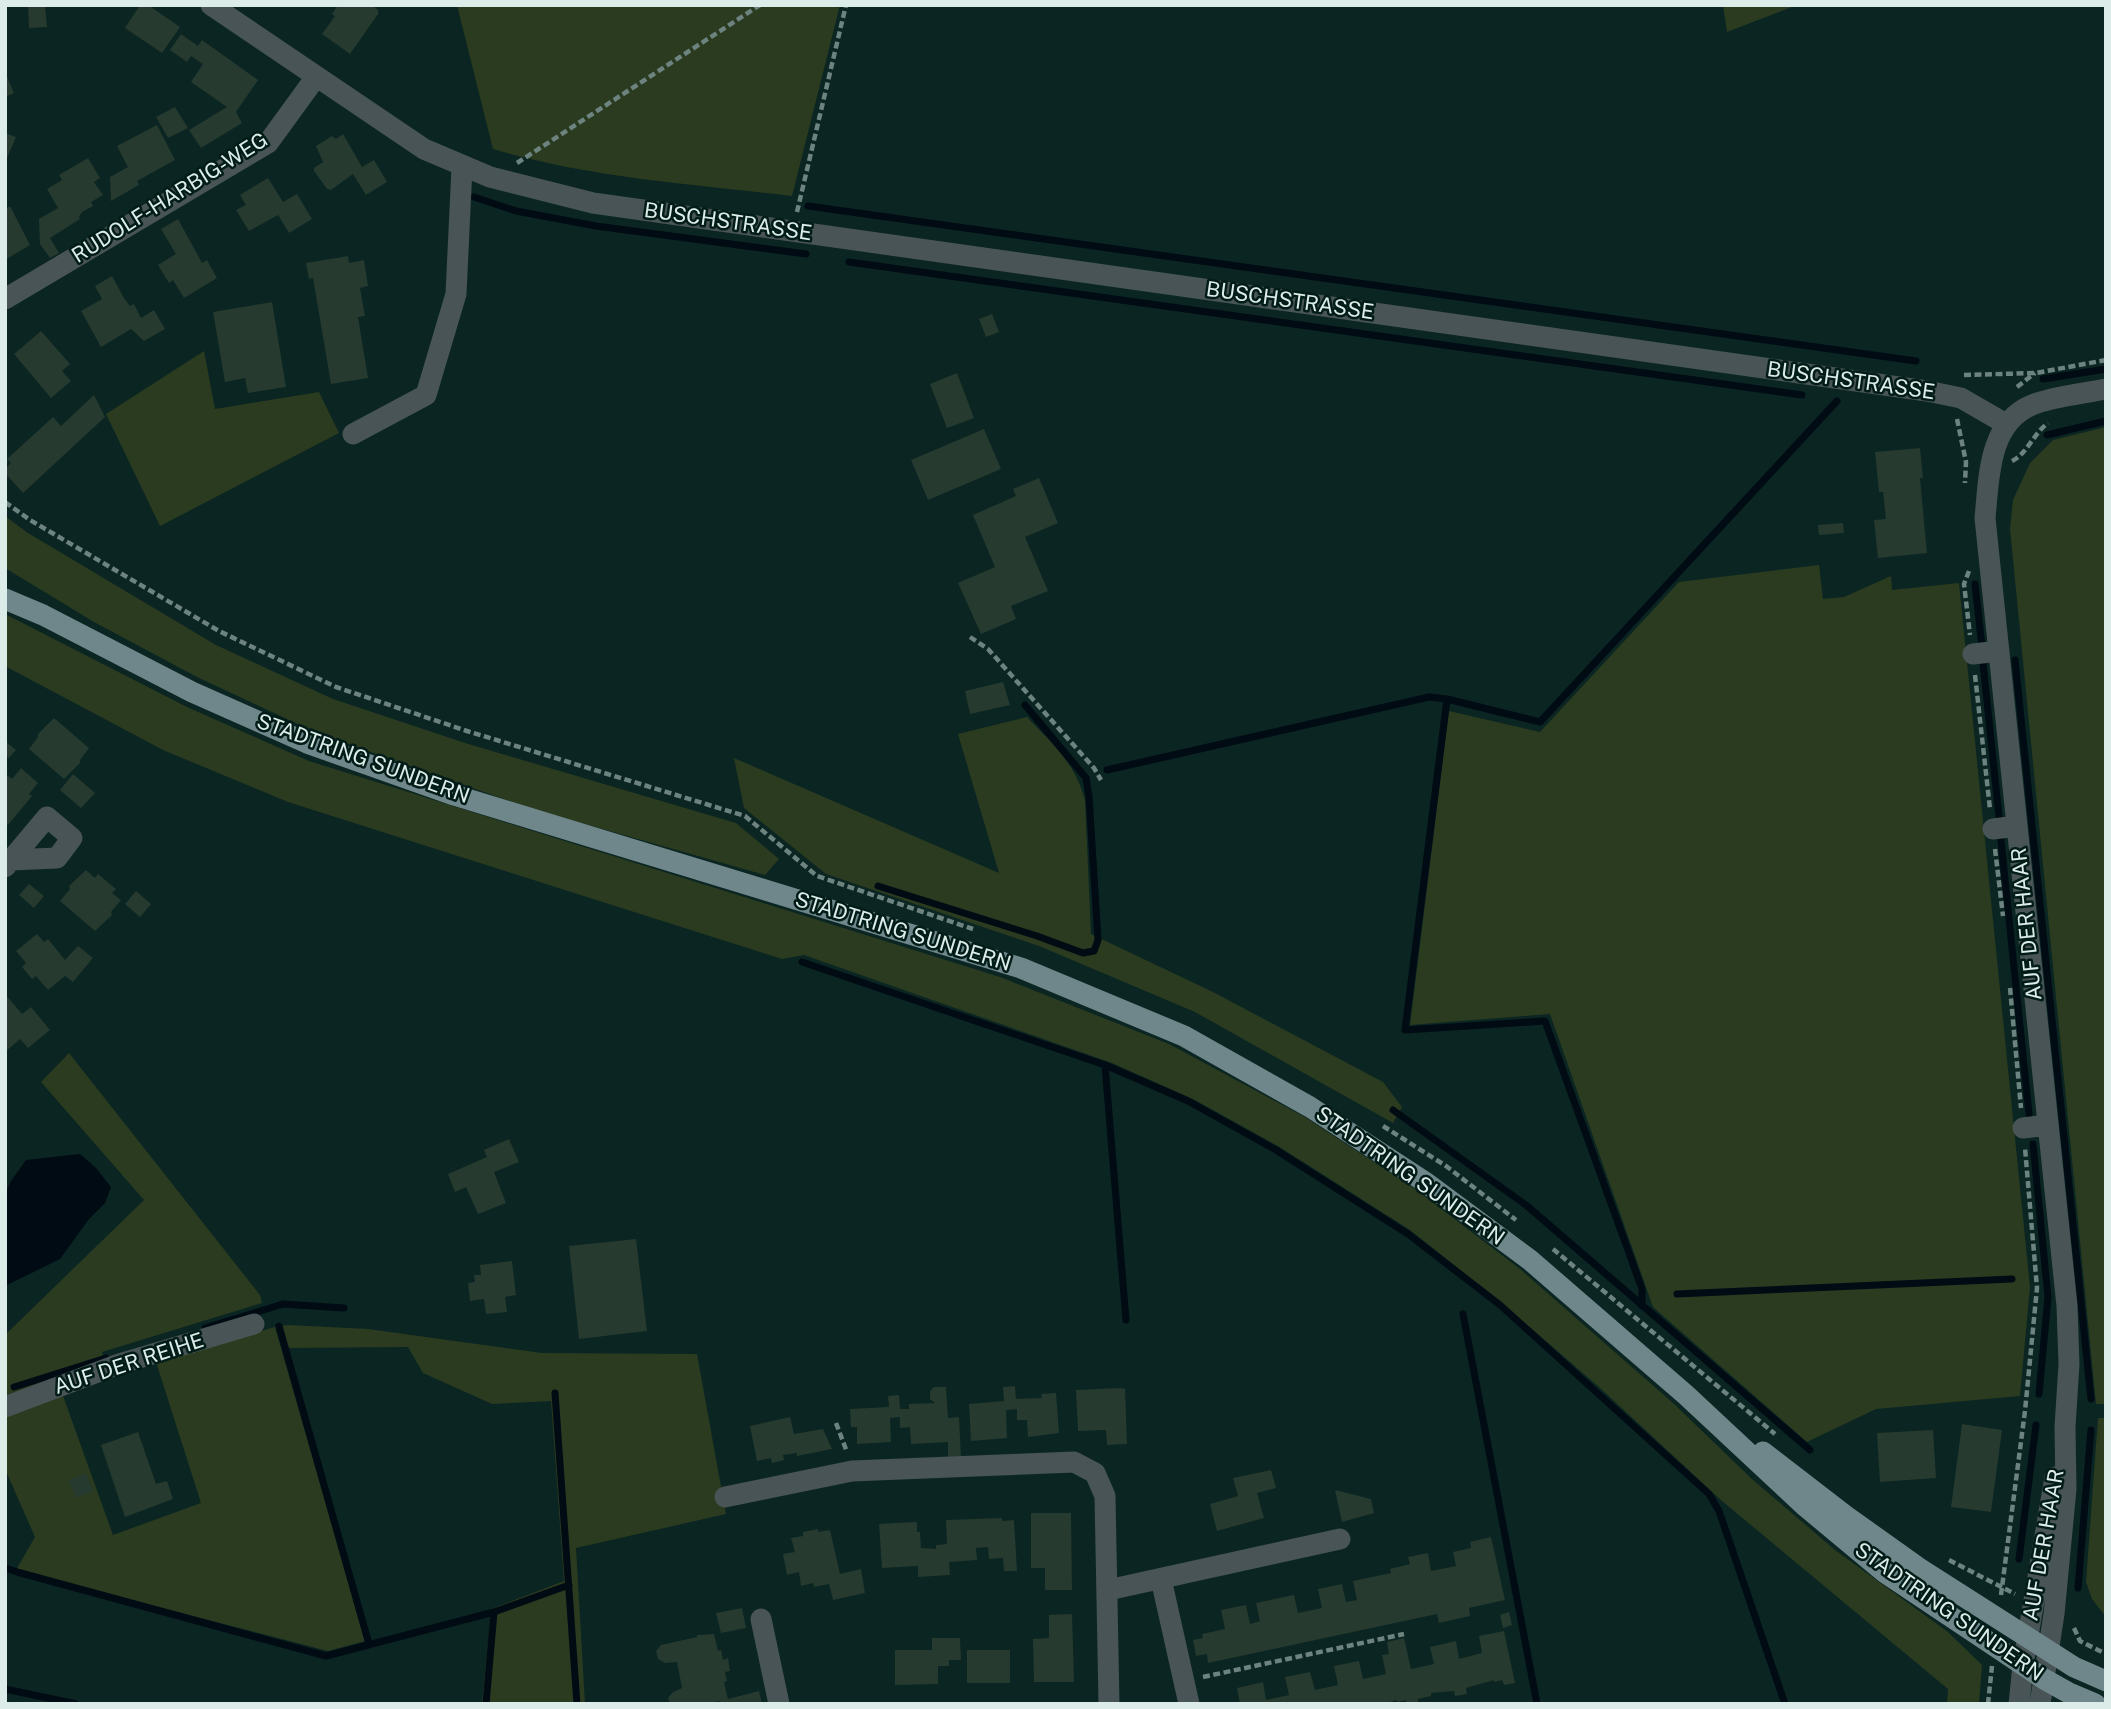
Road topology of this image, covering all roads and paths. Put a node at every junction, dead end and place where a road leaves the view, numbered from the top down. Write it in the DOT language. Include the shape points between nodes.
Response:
graph roads {
  1 [pos="211,5"];
  2 [pos="760,5"];
  3 [pos="846,5"];
  4 [pos="316,77"];
  5 [pos="505,160"];
  6 [pos="516,164"];
  7 [pos="462,167"];
  8 [pos="525,167"];
  9 [pos="785,209"];
  10 [pos="795,221"];
  11 [pos="5,299"];
  12 [pos="2106,360"];
  13 [pos="2036,373"];
  14 [pos="2106,389"];
  15 [pos="1955,412"];
  16 [pos="2054,420"];
  17 [pos="2006,424"];
  18 [pos="353,434"];
  19 [pos="1991,472"];
  20 [pos="5,502"];
  21 [pos="1973,561"];
  22 [pos="5,586"];
  23 [pos="5,599"];
  24 [pos="43,615"];
  25 [pos="970,637"];
  26 [pos="1999,651"];
  27 [pos="1973,654"];
  28 [pos="1101,780"];
  29 [pos="2017,826"];
  30 [pos="1993,829"];
  31 [pos="2003,919"];
  32 [pos="974,929"];
  33 [pos="2010,984"];
  34 [pos="1377,1123"];
  35 [pos="2048,1125"];
  36 [pos="2023,1128"];
  37 [pos="1521,1224"];
  38 [pos="1553,1249"];
  39 [pos="254,1324"];
  40 [pos="1686,1395"];
  41 [pos="5,1407"];
  42 [pos="836,1423"];
  43 [pos="2065,1427"];
  44 [pos="1777,1435"];
  45 [pos="852,1471"];
  46 [pos="725,1497"];
  47 [pos="1340,1539"];
  48 [pos="1944,1557"];
  49 [pos="1161,1579"];
  50 [pos="2002,1585"];
  51 [pos="1108,1590"];
  52 [pos="2014,1594"];
  53 [pos="2001,1598"];
  54 [pos="761,1619"];
  55 [pos="1404,1634"];
  56 [pos="2027,1637"];
  57 [pos="2080,1641"];
  58 [pos="2049,1651"];
  59 [pos="2106,1654"];
  60 [pos="1993,1660"];
  61 [pos="2023,1665"];
  62 [pos="2044,1679"];
  63 [pos="1184,1681"];
  64 [pos="2106,1681"];
  65 [pos="779,1704"];
  66 [pos="1109,1704"];
  67 [pos="1189,1704"];
  68 [pos="1988,1704"];
  69 [pos="2019,1704"];
  70 [pos="2040,1704"];
  71 [pos="2095,1704"];
  1 -- 4 [label="street, BUSCHSTRASSE"];
  2 -- 6 [label="path"];
  3 -- 10 [label="path"];
  4 -- 7 [label="street, BUSCHSTRASSE" via="424,149"];
  4 -- 11 [label="street, RUDOLF-HARBIG-WEG" via="268,143"];
  5 -- 6 [label="path"];
  6 -- 8 [label="path"];
  7 -- 10 [label="street, BUSCHSTRASSE" via="593,203"];
  7 -- 18 [label="street" via="456,294 426,395"];
  9 -- 10 [label="path"];
  10 -- 17 [label="street, BUSCHSTRASSE" via="1927,391 1961,398"];
  12 -- 13 [label="path"];
  14 -- 17 [label="street" via="2033,404"];
  15 -- 19 [label="path" via="1966,462 1965,486"];
  16 -- 19 [label="path" via="2033,436 2020,458"];
  17 -- 19 [label="street, AUF DER HAAR" via="1995,445"];
  19 -- 26 [label="street, AUF DER HAAR" via="1985,518"];
  20 -- 32 [label="path" via="219,631 336,687 745,816 817,876"];
  21 -- 27 [label="path" via="1964,584"];
  22 -- 24 [label="main road, STADTRING SUNDERN"];
  23 -- 24 [label="main road, STADTRING SUNDERN"];
  24 -- 40 [label="main road, STADTRING SUNDERN" via="192,692 307,743 454,794 1021,968 1184,1037 1310,1107 1425,1182 1530,1260"];
  25 -- 28 [label="path" via="988,649"];
  26 -- 27 [label="street"];
  26 -- 29 [label="street, AUF DER HAAR"];
  27 -- 30 [label="path"];
  29 -- 30 [label="street"];
  29 -- 35 [label="street, AUF DER HAAR"];
  30 -- 31 [label="path"];
  33 -- 36 [label="path"];
  34 -- 37 [label="path" via="1446,1166"];
  35 -- 36 [label="street"];
  35 -- 43 [label="street, AUF DER HAAR" via="2067,1306"];
  36 -- 50 [label="path" via="2037,1288"];
  38 -- 44 [label="path"];
  39 -- 41 [label="street, AUF DER REIHE" via="119,1364"];
  40 -- 56 [label="main road, STADTRING SUNDERN" via="1898,1553"];
  40 -- 61 [label="main road, STADTRING SUNDERN" via="1806,1507 1884,1572"];
  42 -- 45 [label="path"];
  43 -- 56 [label="street, AUF DER HAAR"];
  43 -- 58 [label="street, AUF DER HAAR" via="2066,1489"];
  45 -- 46 [label="street"];
  45 -- 51 [label="street" via="1074,1462 1095,1473 1105,1496"];
  47 -- 49 [label="street"];
  48 -- 50 [label="path"];
  49 -- 51 [label="street"];
  49 -- 63 [label="street"];
  50 -- 52 [label="path"];
  50 -- 53 [label="path"];
  51 -- 66 [label="street"];
  54 -- 65 [label="street"];
  55 -- 63 [label="path"];
  56 -- 58 [label="main road, STADTRING SUNDERN"];
  56 -- 61 [label="street, AUF DER HAAR"];
  57 -- 59 [label="path"];
  58 -- 62 [label="street, AUF DER HAAR"];
  58 -- 64 [label="main road, STADTRING SUNDERN"];
  60 -- 68 [label="path"];
  61 -- 62 [label="main road, STADTRING SUNDERN"];
  61 -- 69 [label="street, AUF DER HAAR"];
  62 -- 70 [label="street, AUF DER HAAR"];
  62 -- 71 [label="main road, STADTRING SUNDERN"];
  63 -- 67 [label="street"];
}
